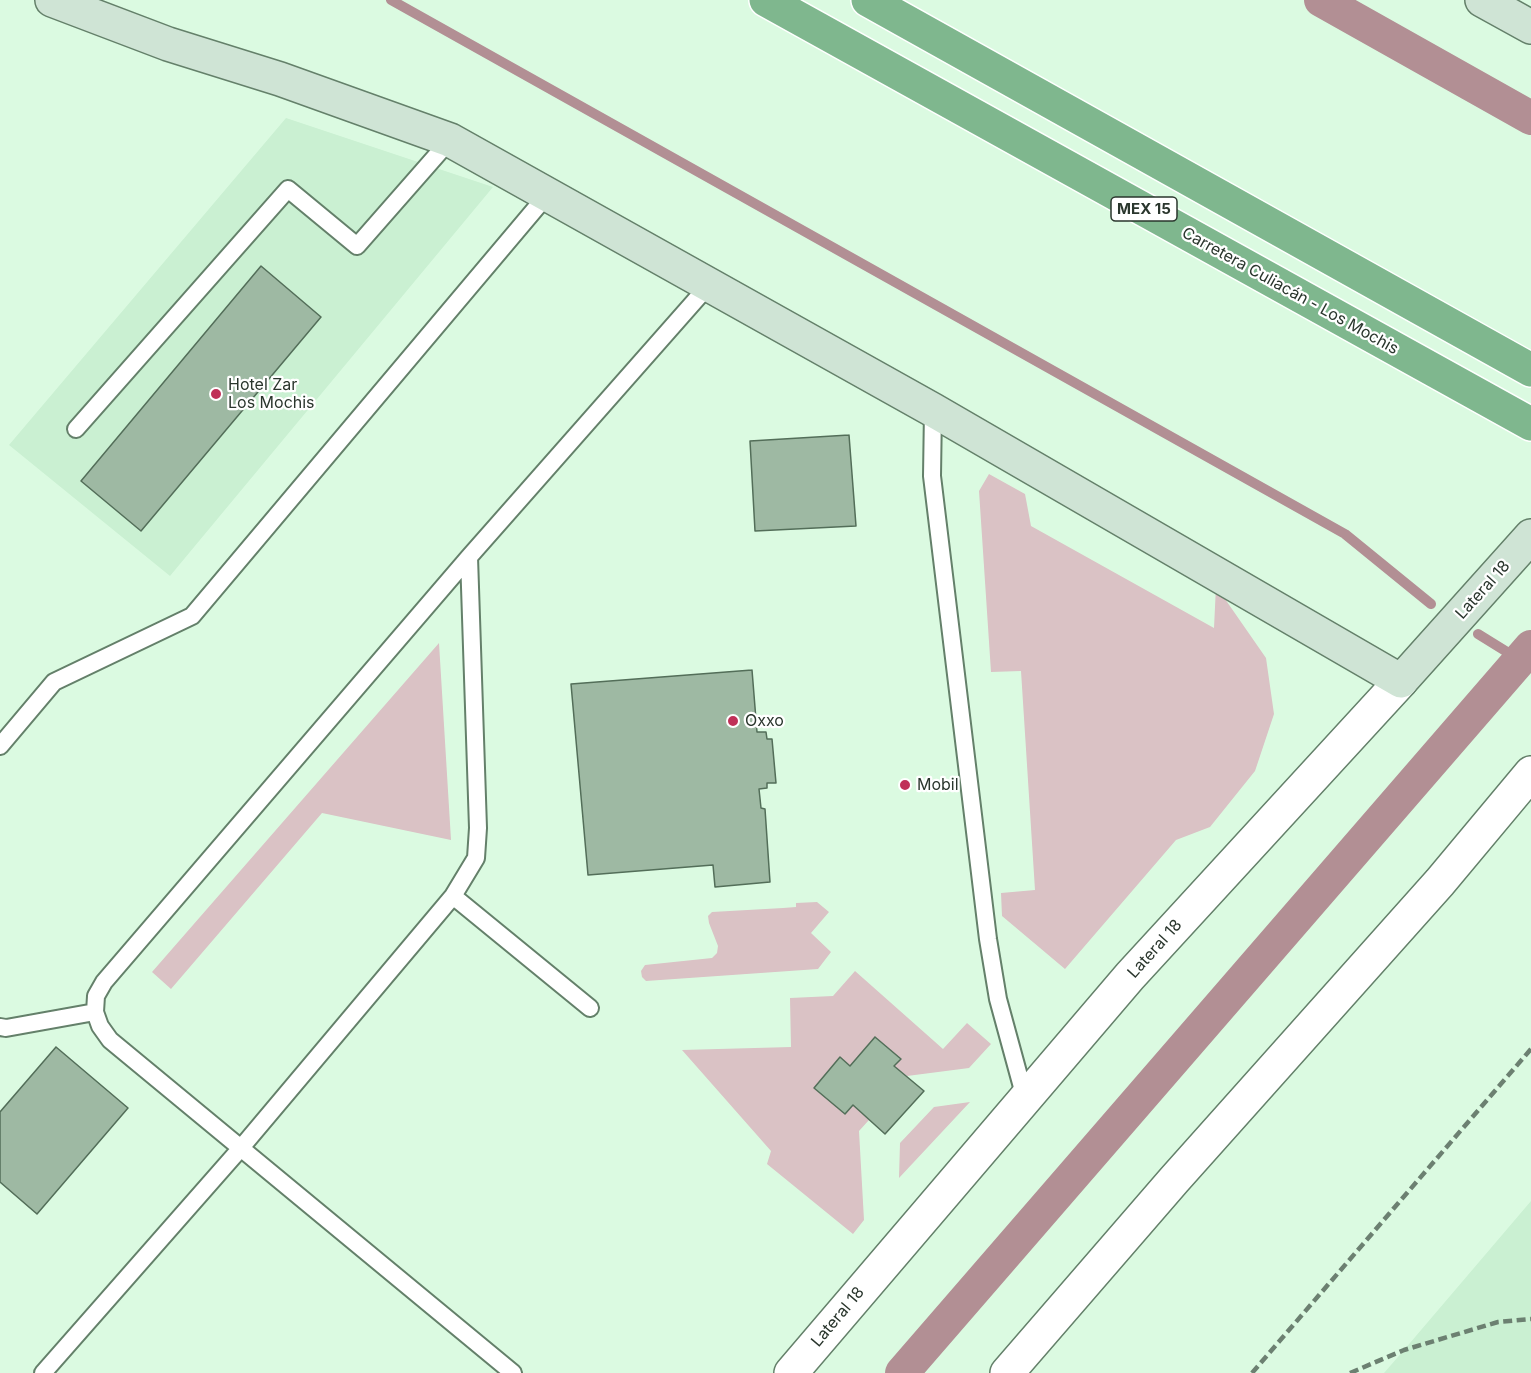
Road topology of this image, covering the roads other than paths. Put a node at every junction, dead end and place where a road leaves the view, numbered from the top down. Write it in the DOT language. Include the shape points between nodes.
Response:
graph roads {
  1 [pos="52,0"];
  2 [pos="766,0"];
  3 [pos="868,0"];
  4 [pos="1482,0"];
  5 [pos="1531,27"];
  6 [pos="450,140"];
  7 [pos="547,195"];
  8 [pos="708,285"];
  9 [pos="1531,370"];
  10 [pos="933,410"];
  11 [pos="1526,421"];
  12 [pos="76,429"];
  13 [pos="1528,543"];
  14 [pos="469,557"];
  15 [pos="1401,681"];
  16 [pos="0,746"];
  17 [pos="1531,773"];
  18 [pos="453,896"];
  19 [pos="590,1008"];
  20 [pos="94,1012"];
  21 [pos="0,1027"];
  22 [pos="1025,1098"];
  23 [pos="240,1149"];
  24 [pos="43,1373"];
  25 [pos="513,1373"];
  26 [pos="791,1373"];
  27 [pos="1007,1373"];
  1 -- 6 [label="main road" via="168,44"];
  2 -- 11 [label="highway, Carretera Culiacán - Los Mochis / MEX 15"];
  3 -- 9 [label="highway, MEX 15"];
  4 -- 5 [label="main road"];
  6 -- 7 [label="main road"];
  6 -- 12 [label="lane" via="357,246 288,189"];
  7 -- 8 [label="main road"];
  7 -- 16 [label="lane" via="192,616 54,681"];
  8 -- 10 [label="main road"];
  8 -- 14 [label="lane"];
  10 -- 15 [label="main road"];
  10 -- 22 [label="lane" via="932,476 988,939 998,999"];
  13 -- 15 [label="main road, Lateral 18"];
  14 -- 18 [label="lane" via="478,828 476,858"];
  14 -- 20 [label="lane" via="104,982 96,996"];
  15 -- 22 [label="street, Lateral 18" via="1130,976"];
  17 -- 27 [label="street" via="1440,882 1174,1179"];
  18 -- 19 [label="lane"];
  18 -- 23 [label="lane"];
  20 -- 21 [label="lane"];
  20 -- 23 [label="lane" via="110,1040"];
  22 -- 26 [label="street, Lateral 18"];
  23 -- 24 [label="lane"];
  23 -- 25 [label="lane"];
}
